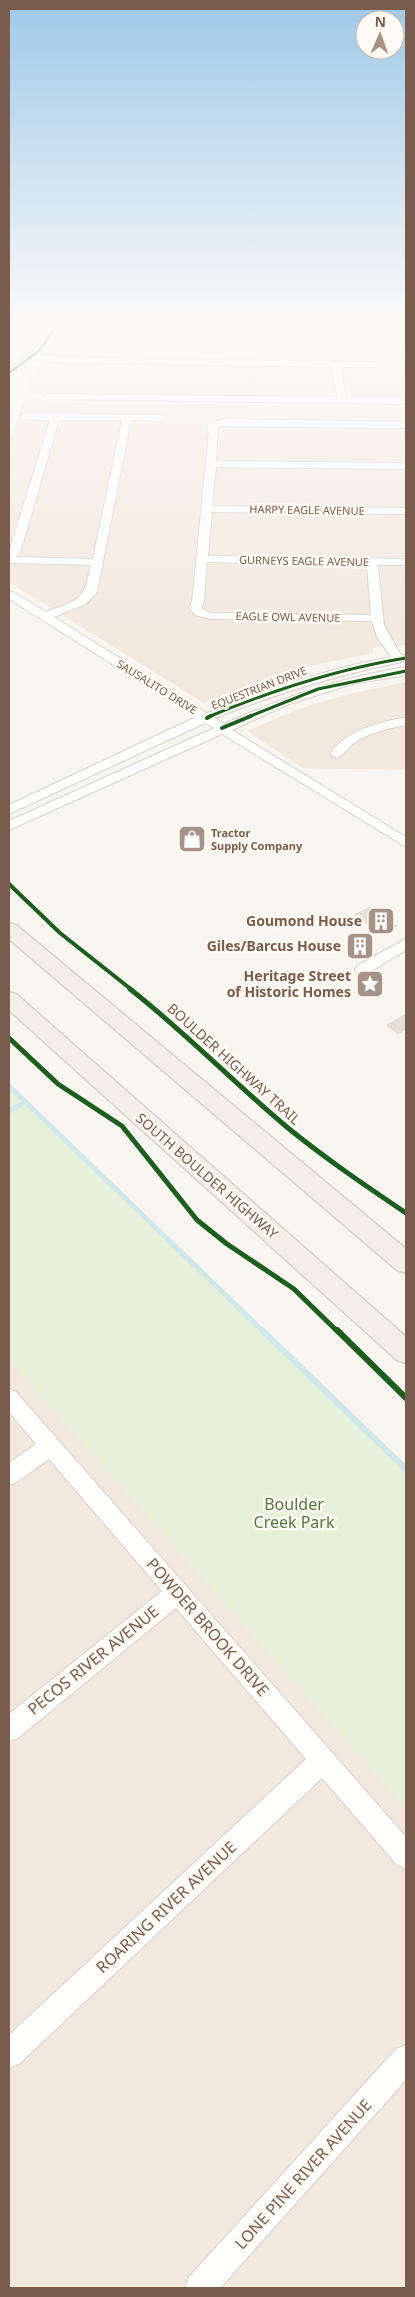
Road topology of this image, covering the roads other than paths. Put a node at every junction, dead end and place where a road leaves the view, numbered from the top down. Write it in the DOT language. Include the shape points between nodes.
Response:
graph roads {
  1 [pos="50,433"];
  2 [pos="124,433"];
  3 [pos="214,433"];
  4 [pos="211,464"];
  5 [pos="406,466"];
  6 [pos="208,508"];
  7 [pos="406,511"];
  8 [pos="203,559"];
  9 [pos="98,562"];
  10 [pos="372,562"];
  11 [pos="406,562"];
  12 [pos="9,594"];
  13 [pos="45,617"];
  14 [pos="377,618"];
  15 [pos="402,658"];
  16 [pos="406,671"];
  17 [pos="207,718"];
  18 [pos="406,721"];
  19 [pos="222,728"];
  20 [pos="336,754"];
  21 [pos="9,810"];
  22 [pos="9,826"];
  23 [pos="406,843"];
  24 [pos="9,929"];
  25 [pos="406,944"];
  26 [pos="363,969"];
  27 [pos="9,999"];
  28 [pos="406,1263"];
  29 [pos="406,1352"];
  30 [pos="9,1398"];
  31 [pos="50,1446"];
  32 [pos="9,1475"];
  33 [pos="178,1592"];
  34 [pos="9,1729"];
  35 [pos="323,1760"];
  36 [pos="406,1856"];
  37 [pos="9,2054"];
  38 [pos="406,2060"];
  39 [pos="200,2288"];
  1 -- 9 [label="street" via="11,560"];
  2 -- 9 [label="street"];
  3 -- 4 [label="street"];
  4 -- 5 [label="street"];
  4 -- 6 [label="street"];
  6 -- 7 [label="street, HARPY EAGLE AVENUE"];
  6 -- 8 [label="street"];
  8 -- 10 [label="street, GURNEYS EAGLE AVENUE"];
  8 -- 14 [label="street, EAGLE OWL AVENUE" via="195,608 200,613 210,616"];
  9 -- 13 [label="street" via="88,597"];
  10 -- 11 [label="street, GURNEYS EAGLE AVENUE"];
  10 -- 14 [label="street"];
  12 -- 13 [label="street, SAUSALITO DRIVE"];
  13 -- 17 [label="street, SAUSALITO DRIVE"];
  14 -- 15 [label="street" via="383,637"];
  15 -- 17 [label="street, EQUESTRIAN DRIVE" via="307,679"];
  16 -- 19 [label="street, EQUESTRIAN DRIVE" via="318,689"];
  17 -- 19 [label="street, SAUSALITO DRIVE"];
  17 -- 21 [label="street, EQUESTRIAN DRIVE"];
  18 -- 20 [label="street" via="359,736 341,746"];
  19 -- 22 [label="street, EQUESTRIAN DRIVE"];
  19 -- 23 [label="street, SAUSALITO DRIVE"];
  24 -- 28 [label="main road"];
  25 -- 26 [label="street"];
  27 -- 29 [label="main road, SOUTH BOULDER HIGHWAY"];
  30 -- 31 [label="street, POWDER BROOK DRIVE"];
  31 -- 32 [label="street"];
  31 -- 33 [label="street, POWDER BROOK DRIVE"];
  33 -- 34 [label="street, PECOS RIVER AVENUE"];
  33 -- 35 [label="street, POWDER BROOK DRIVE"];
  35 -- 36 [label="street, POWDER BROOK DRIVE"];
  35 -- 37 [label="street, ROARING RIVER AVENUE"];
  38 -- 39 [label="street, LONE PINE RIVER AVENUE"];
}
